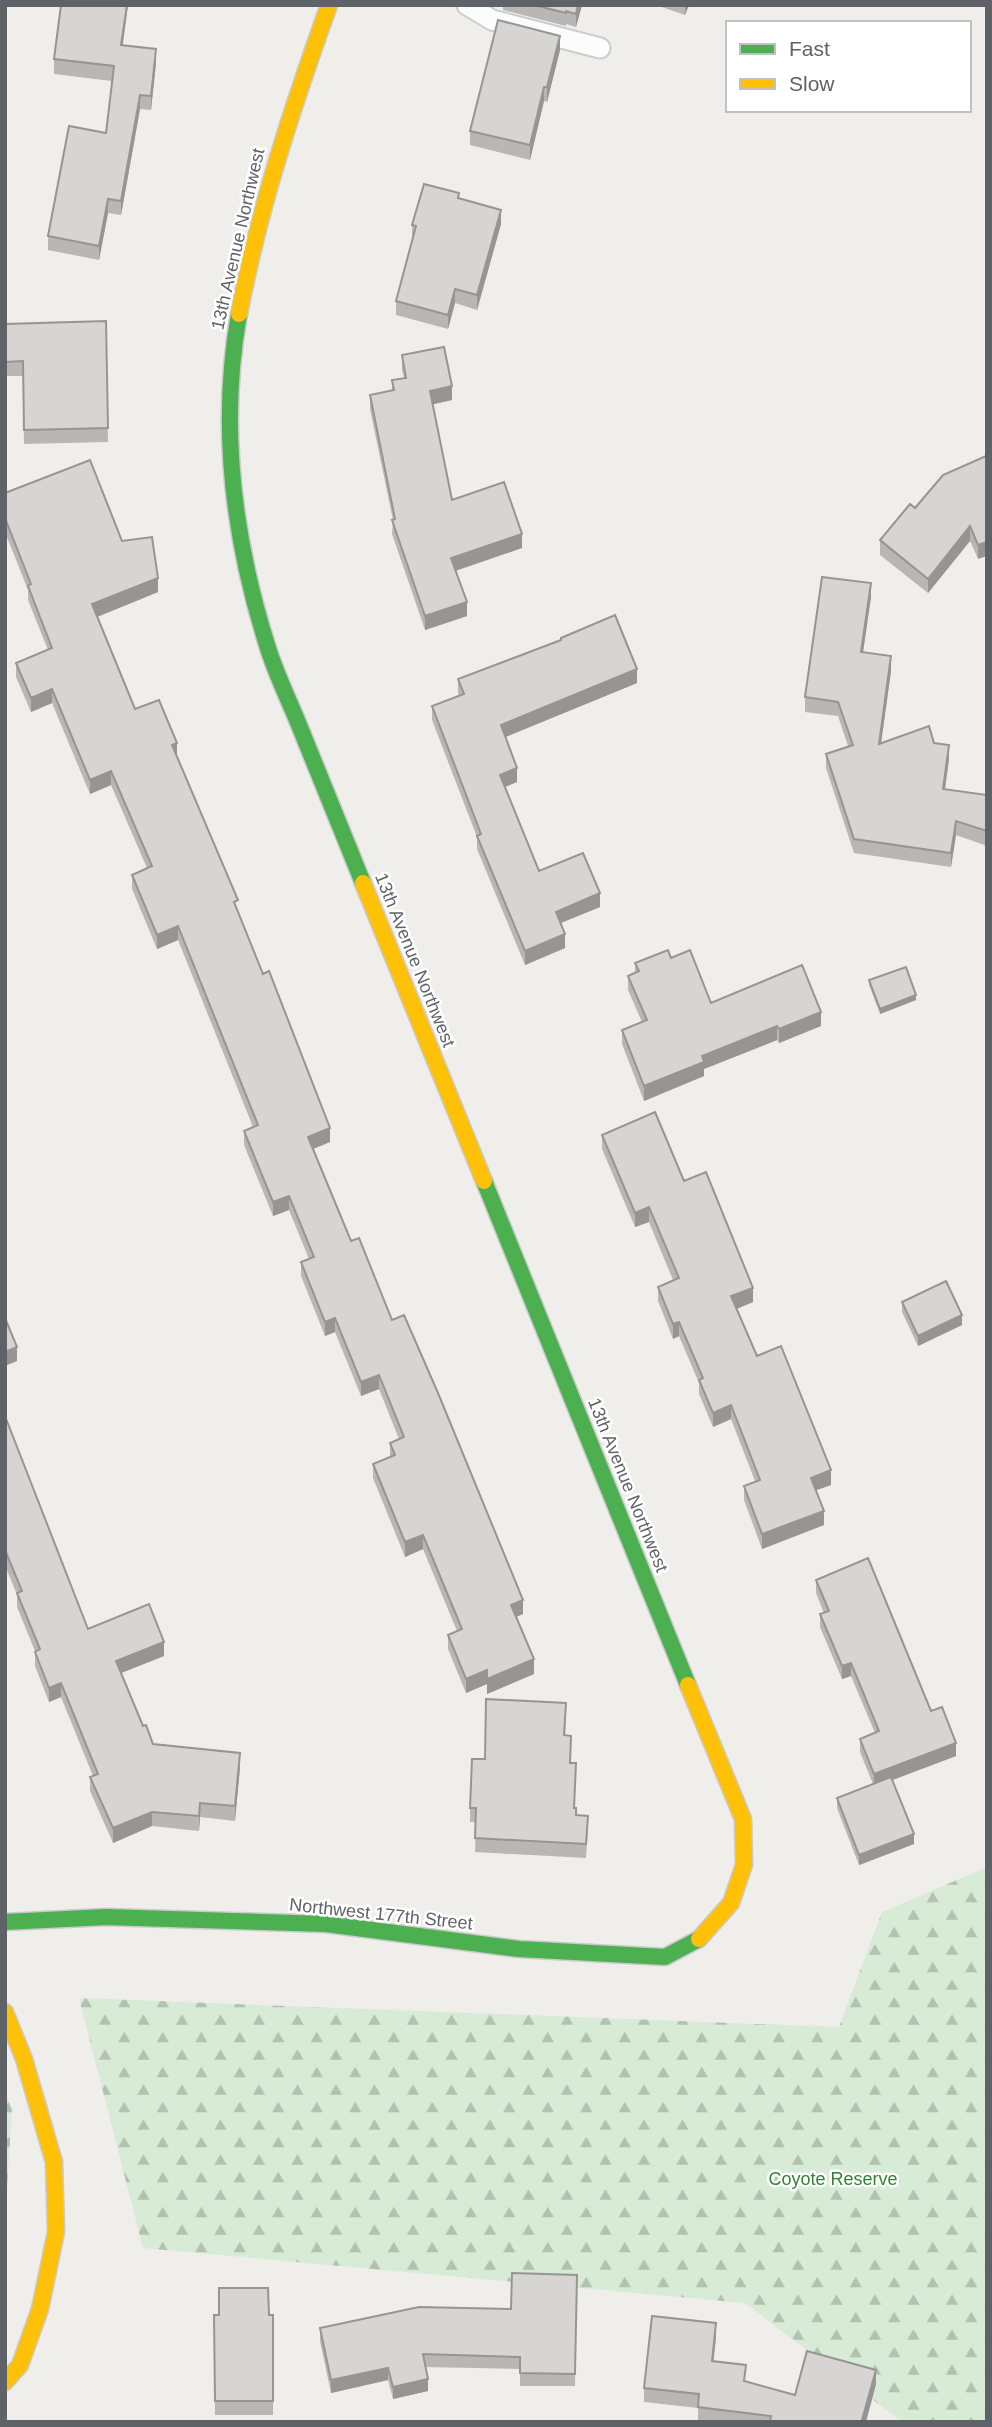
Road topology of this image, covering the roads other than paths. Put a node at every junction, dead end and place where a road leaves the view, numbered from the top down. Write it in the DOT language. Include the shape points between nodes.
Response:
graph roads {
  1 [pos="329,5"];
  2 [pos="467,5"];
  3 [pos="600,48"];
  4 [pos="731,1903"];
  5 [pos="5,1922"];
  6 [pos="5,2012"];
  7 [pos="5,2382"];
  1 -- 4 [label="street, 13th Avenue Northwest" via="281,142 232,350 229,440 239,543 272,659 743,1819 744,1865"];
  2 -- 3 [label="lane" via="492,20"];
  4 -- 5 [label="street, Northwest 177th Street" via="698,1940 665,1957 519,1950 326,1924 106,1917"];
  6 -- 7 [label="street" via="54,2162 56,2232 40,2309 20,2365"];
}
